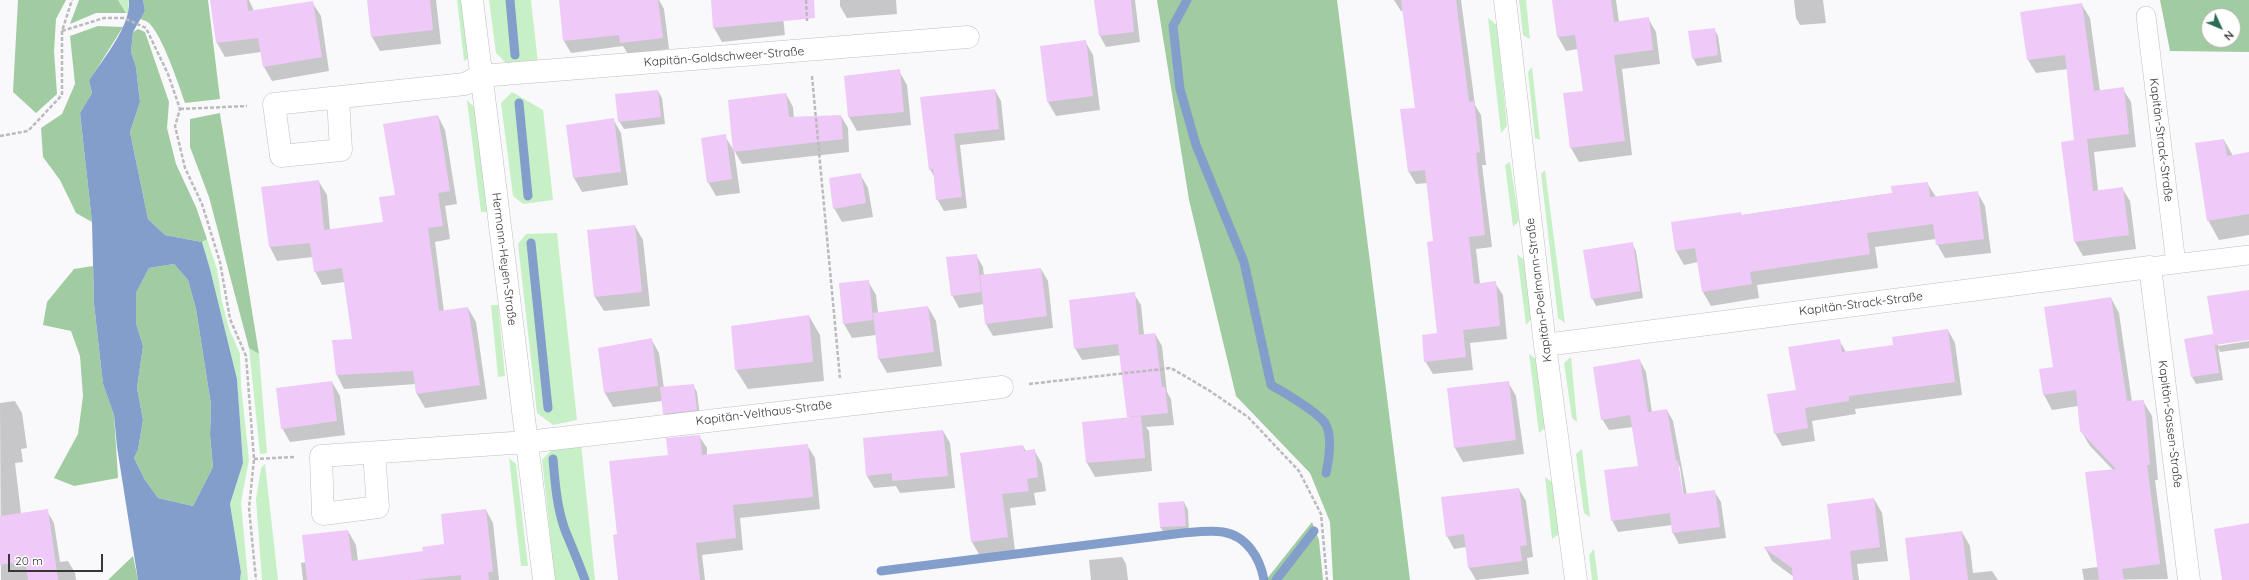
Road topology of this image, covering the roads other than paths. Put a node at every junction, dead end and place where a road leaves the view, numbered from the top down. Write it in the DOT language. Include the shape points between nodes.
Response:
graph roads {
  1 [pos="472,0"];
  2 [pos="1505,0"];
  3 [pos="2146,16"];
  4 [pos="968,37"];
  5 [pos="480,76"];
  6 [pos="338,98"];
  7 [pos="2249,255"];
  8 [pos="2176,264"];
  9 [pos="2150,267"];
  10 [pos="1546,345"];
  11 [pos="1002,387"];
  12 [pos="527,442"];
  13 [pos="374,453"];
  14 [pos="544,580"];
  15 [pos="1576,580"];
  16 [pos="2190,580"];
  1 -- 5 [label="street, Hermann-Heyen-Straße"];
  2 -- 10 [label="street, Kapitän-Poelmann-Straße"];
  3 -- 8 [label="lane, Kapitän-Strack-Straße"];
  4 -- 5 [label="street, Kapitän-Goldschweer-Straße"];
  5 -- 6 [label="street" via="465,84"];
  5 -- 12 [label="street, Hermann-Heyen-Straße"];
  6 -- 6 [label="street" via="274,104 280,156 341,150"];
  7 -- 8 [label="lane, Kapitän-Strack-Straße"];
  8 -- 9 [label="lane, Kapitän-Strack-Straße"];
  9 -- 10 [label="street, Kapitän-Strack-Straße"];
  9 -- 16 [label="street, Kapitän-Sassen-Straße"];
  10 -- 15 [label="street, Kapitän-Poelmann-Straße"];
  11 -- 12 [label="street, Kapitän-Velthaus-Straße"];
  12 -- 13 [label="street"];
  12 -- 14 [label="street, Hermann-Heyen-Straße"];
  13 -- 13 [label="street" via="321,456 323,514 378,507"];
}
